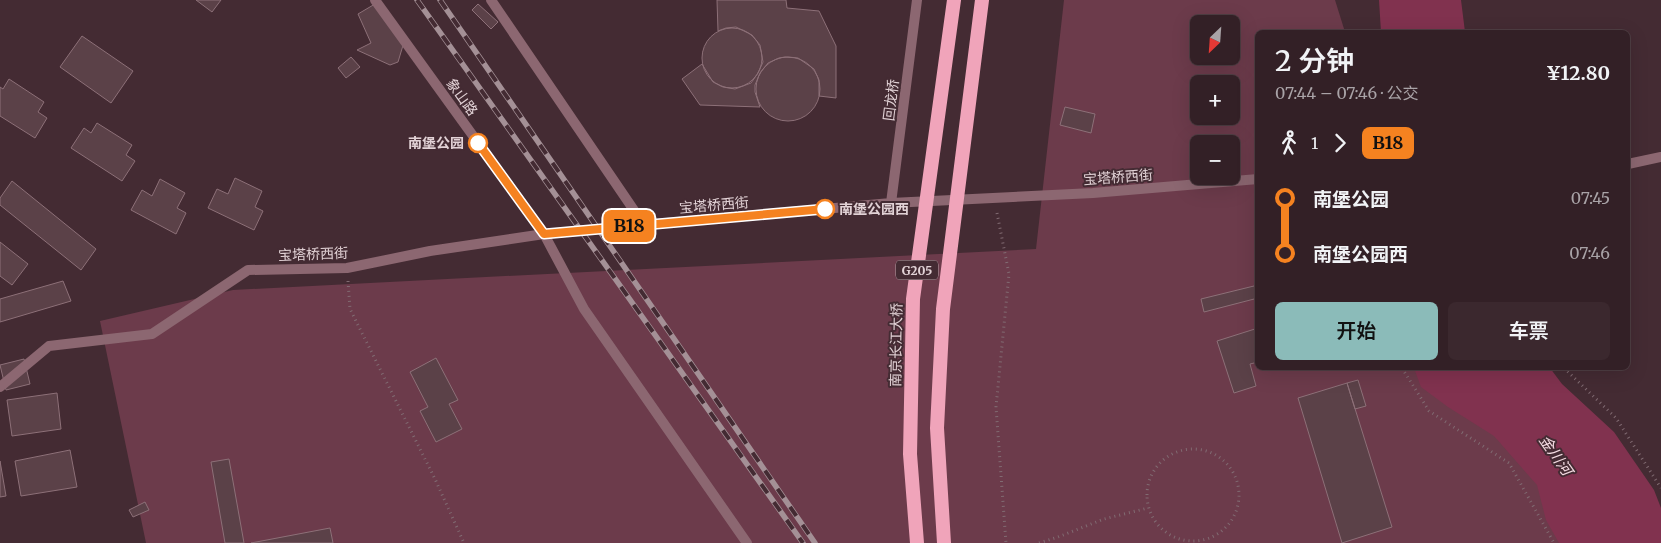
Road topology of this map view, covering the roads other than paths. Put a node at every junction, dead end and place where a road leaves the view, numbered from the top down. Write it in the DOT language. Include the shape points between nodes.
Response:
graph roads {
  1 [pos="375,0"];
  2 [pos="491,0"];
  3 [pos="917,0"];
  4 [pos="954,0"];
  5 [pos="982,0"];
  6 [pos="1661,157"];
  7 [pos="1630,164"];
  8 [pos="1255,179"];
  9 [pos="891,203"];
  10 [pos="644,224"];
  11 [pos="544,234"];
  12 [pos="0,387"];
  13 [pos="747,543"];
  14 [pos="916,543"];
  15 [pos="944,543"];
  1 -- 11 [label="street, 象山路"];
  2 -- 10 [label="street"];
  3 -- 9 [label="street, 回龙桥"];
  4 -- 14 [label="highway, 南京长江大桥 / G205, bridge" via="913,299 910,454"];
  5 -- 15 [label="highway, G205, bridge" via="943,309 937,428"];
  6 -- 7 [label="street"];
  8 -- 9 [label="street, 宝塔桥西街" via="1093,193"];
  9 -- 10 [label="street, 宝塔桥西街"];
  10 -- 11 [label="street, 宝塔桥西街"];
  11 -- 12 [label="street, 宝塔桥西街" via="430,251 347,268 248,270 152,334 50,346"];
  11 -- 13 [label="street, 象山路" via="584,309"];
}
